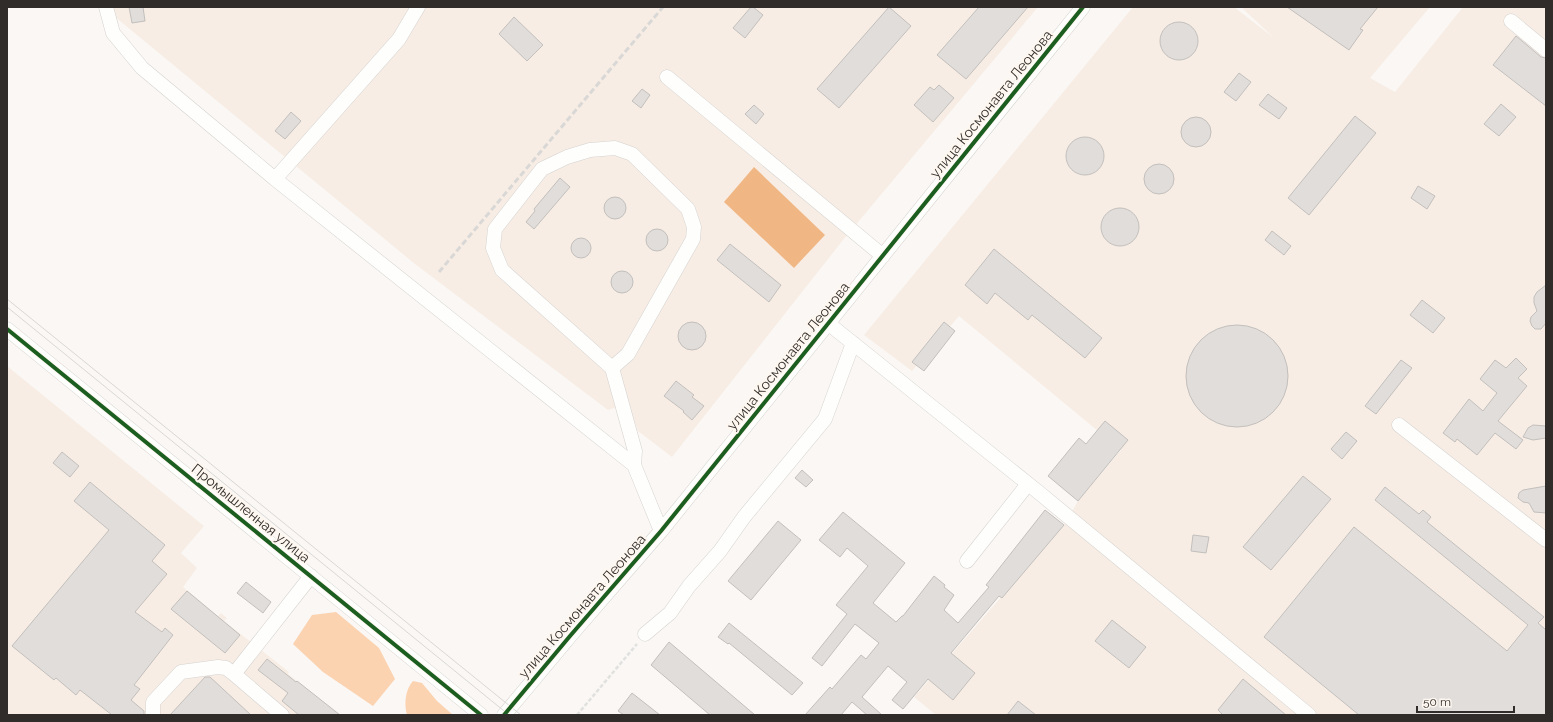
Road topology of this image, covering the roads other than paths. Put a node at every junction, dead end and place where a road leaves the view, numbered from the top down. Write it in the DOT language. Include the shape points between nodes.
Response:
graph roads {
  1 [pos="106,7"];
  2 [pos="418,7"];
  3 [pos="1083,7"];
  4 [pos="1511,21"];
  5 [pos="1546,50"];
  6 [pos="667,77"];
  7 [pos="275,179"];
  8 [pos="883,256"];
  9 [pos="829,324"];
  10 [pos="7,329"];
  11 [pos="853,343"];
  12 [pos="612,368"];
  13 [pos="1399,424"];
  14 [pos="634,465"];
  15 [pos="1028,484"];
  16 [pos="661,531"];
  17 [pos="1546,540"];
  18 [pos="967,561"];
  19 [pos="311,576"];
  20 [pos="645,634"];
  21 [pos="234,674"];
  22 [pos="153,715"];
  23 [pos="282,715"];
  24 [pos="481,715"];
  25 [pos="504,715"];
  26 [pos="1309,715"];
  1 -- 7 [label="street" via="113,33 142,68"];
  2 -- 7 [label="street" via="399,39"];
  3 -- 8 [label="street, улица Космонавта Леонова"];
  4 -- 5 [label="street"];
  6 -- 8 [label="street"];
  7 -- 14 [label="street"];
  8 -- 9 [label="street, улица Космонавта Леонова"];
  9 -- 11 [label="street"];
  9 -- 16 [label="street, улица Космонавта Леонова"];
  10 -- 19 [label="street, Промышленная улица"];
  11 -- 15 [label="street"];
  11 -- 20 [label="street" via="825,419 744,517 670,613"];
  12 -- 12 [label="street" via="628,354 693,239 694,227 688,209 632,154 615,148 590,150 542,169 495,229 493,248 502,270"];
  12 -- 14 [label="street" via="635,451"];
  13 -- 17 [label="street"];
  14 -- 16 [label="street"];
  15 -- 18 [label="street"];
  15 -- 26 [label="street"];
  16 -- 25 [label="street, улица Космонавта Леонова"];
  19 -- 21 [label="street"];
  19 -- 24 [label="street, Промышленная улица"];
  21 -- 22 [label="street" via="226,668 218,667 181,672 153,702"];
  21 -- 23 [label="street"];
}
